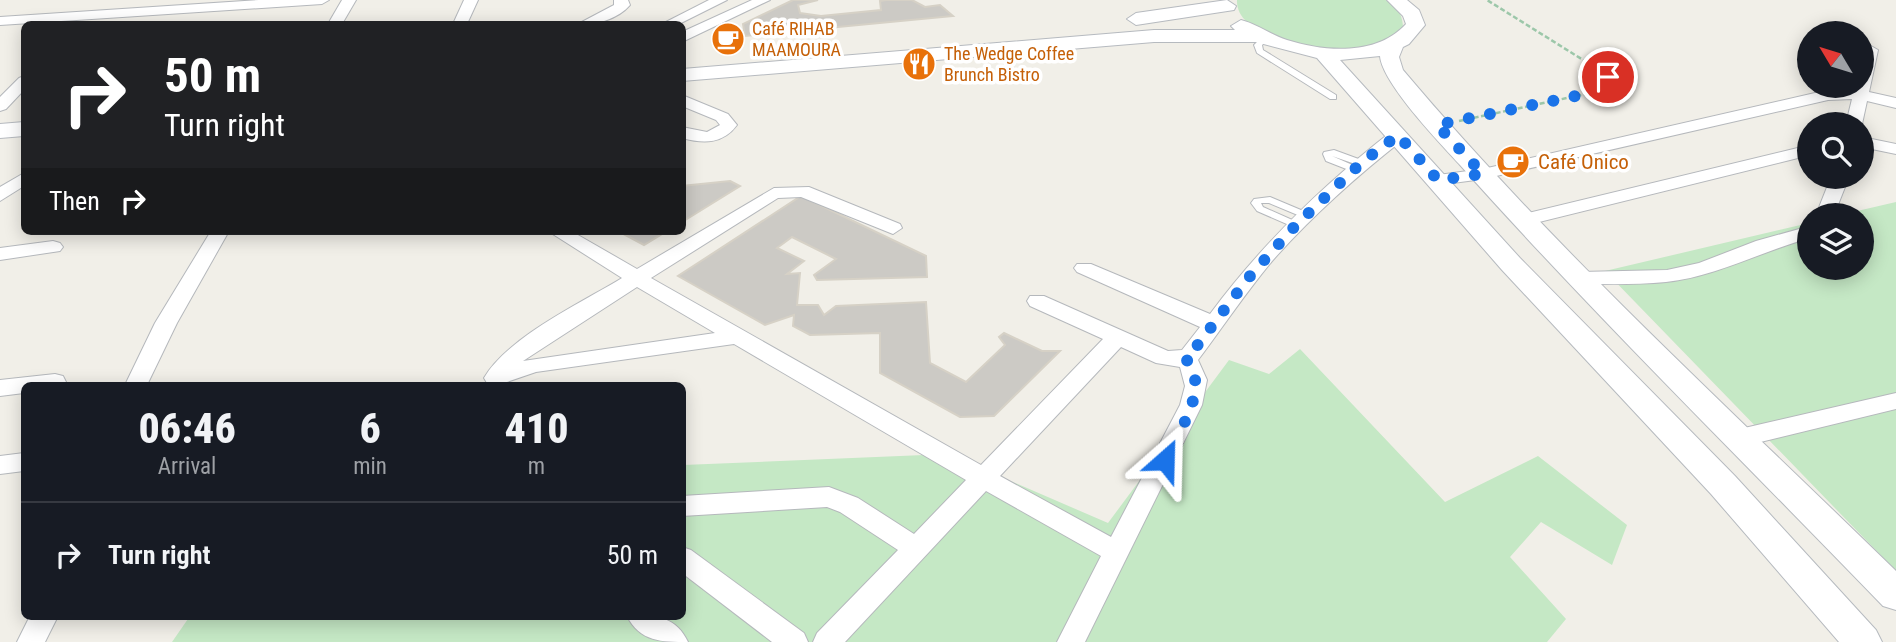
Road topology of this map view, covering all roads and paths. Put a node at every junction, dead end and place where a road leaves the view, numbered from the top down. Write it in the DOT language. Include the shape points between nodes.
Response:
graph roads {
  1 [pos="322,0"];
  2 [pos="349,0"];
  3 [pos="471,0"];
  4 [pos="621,0"];
  5 [pos="720,0"];
  6 [pos="763,0"];
  7 [pos="1396,0"];
  8 [pos="1488,0"];
  9 [pos="264,2"];
  10 [pos="1227,2"];
  11 [pos="4,4"];
  12 [pos="143,6"];
  13 [pos="739,11"];
  14 [pos="693,13"];
  15 [pos="82,20"];
  16 [pos="4,21"];
  17 [pos="337,21"];
  18 [pos="461,21"];
  19 [pos="591,21"];
  20 [pos="675,21"];
  21 [pos="686,36"];
  22 [pos="1261,37"];
  23 [pos="1394,46"];
  24 [pos="1323,53"];
  25 [pos="686,58"];
  26 [pos="686,75"];
  27 [pos="21,83"];
  28 [pos="1333,97"];
  29 [pos="1815,98"];
  30 [pos="1874,98"];
  31 [pos="686,102"];
  32 [pos="1896,103"];
  33 [pos="0,106"];
  34 [pos="21,111"];
  35 [pos="0,113"];
  36 [pos="1437,125"];
  37 [pos="21,129"];
  38 [pos="0,131"];
  39 [pos="686,133"];
  40 [pos="1398,135"];
  41 [pos="1874,144"];
  42 [pos="1896,149"];
  43 [pos="1797,153"];
  44 [pos="1483,174"];
  45 [pos="21,179"];
  46 [pos="1438,180"];
  47 [pos="0,196"];
  48 [pos="1523,220"];
  49 [pos="893,228"];
  50 [pos="218,235"];
  51 [pos="564,235"];
  52 [pos="1797,236"];
  53 [pos="53,247"];
  54 [pos="0,254"];
  55 [pos="1084,268"];
  56 [pos="635,278"];
  57 [pos="1580,278"];
  58 [pos="1038,301"];
  59 [pos="1213,324"];
  60 [pos="736,337"];
  61 [pos="1118,338"];
  62 [pos="1185,358"];
  63 [pos="137,382"];
  64 [pos="489,382"];
  65 [pos="21,386"];
  66 [pos="0,388"];
  67 [pos="1896,401"];
  68 [pos="1740,438"];
  69 [pos="21,462"];
  70 [pos="0,465"];
  71 [pos="984,478"];
  72 [pos="686,506"];
  73 [pos="916,549"];
  74 [pos="1116,552"];
  75 [pos="686,561"];
  76 [pos="1896,595"];
  77 [pos="42,620"];
  78 [pos="646,620"];
  79 [pos="31,642"];
  80 [pos="674,642"];
  81 [pos="794,642"];
  82 [pos="827,642"];
  83 [pos="1071,642"];
  84 [pos="1863,642"];
  1 -- 9 [label="street"];
  2 -- 17 [label="street"];
  3 -- 18 [label="street"];
  4 -- 19 [label="street" via="619,8"];
  5 -- 14 [label="street"];
  6 -- 13 [label="street"];
  7 -- 23 [label="main road" via="1412,13 1416,25 1409,37"];
  8 -- 36 [label="path" via="1604,73 1610,82 1595,92"];
  9 -- 12 [label="street"];
  10 -- 22 [label="main road" via="1235,20"];
  10 -- 25 [label="main road" via="1173,16"];
  11 -- 16 [label="street"];
  12 -- 15 [label="street"];
  13 -- 14 [label="street"];
  13 -- 21 [label="street"];
  14 -- 20 [label="street"];
  15 -- 16 [label="street"];
  22 -- 24 [label="main road"];
  22 -- 26 [label="main road" via="1192,34 1114,39"];
  22 -- 28 [label="lane" via="1260,51"];
  23 -- 24 [label="main road" via="1374,52"];
  23 -- 36 [label="main road" via="1389,57 1393,71"];
  24 -- 40 [label="main road"];
  27 -- 33 [label="street"];
  29 -- 44 [label="street"];
  30 -- 32 [label="street"];
  31 -- 39 [label="street" via="722,117 729,125 712,136"];
  34 -- 35 [label="main road"];
  36 -- 44 [label="main road"];
  37 -- 38 [label="main road"];
  40 -- 46 [label="main road"];
  40 -- 59 [label="street" via="1300,220"];
  41 -- 42 [label="street"];
  43 -- 48 [label="street"];
  44 -- 46 [label="street"];
  44 -- 48 [label="main road"];
  45 -- 47 [label="street"];
  46 -- 84 [label="main road"];
  48 -- 57 [label="main road"];
  49 -- 56 [label="street" via="810,193 781,191"];
  50 -- 63 [label="street"];
  51 -- 56 [label="street"];
  52 -- 57 [label="street" via="1667,276"];
  53 -- 54 [label="street"];
  55 -- 59 [label="street"];
  56 -- 60 [label="street"];
  56 -- 64 [label="street" via="524,348"];
  57 -- 68 [label="main road"];
  58 -- 61 [label="street"];
  59 -- 62 [label="street"];
  60 -- 64 [label="street" via="534,365"];
  60 -- 71 [label="street"];
  61 -- 62 [label="street" via="1164,358"];
  61 -- 71 [label="street"];
  62 -- 74 [label="street" via="1195,373 1194,397"];
  65 -- 66 [label="street"];
  67 -- 68 [label="street"];
  68 -- 76 [label="main road"];
  69 -- 70 [label="street"];
  71 -- 73 [label="street"];
  71 -- 74 [label="street"];
  72 -- 73 [label="street" via="829,497"];
  73 -- 82 [label="street"];
  74 -- 83 [label="street"];
  75 -- 81 [label="street"];
  77 -- 79 [label="street"];
  78 -- 80 [label="street"];
}
